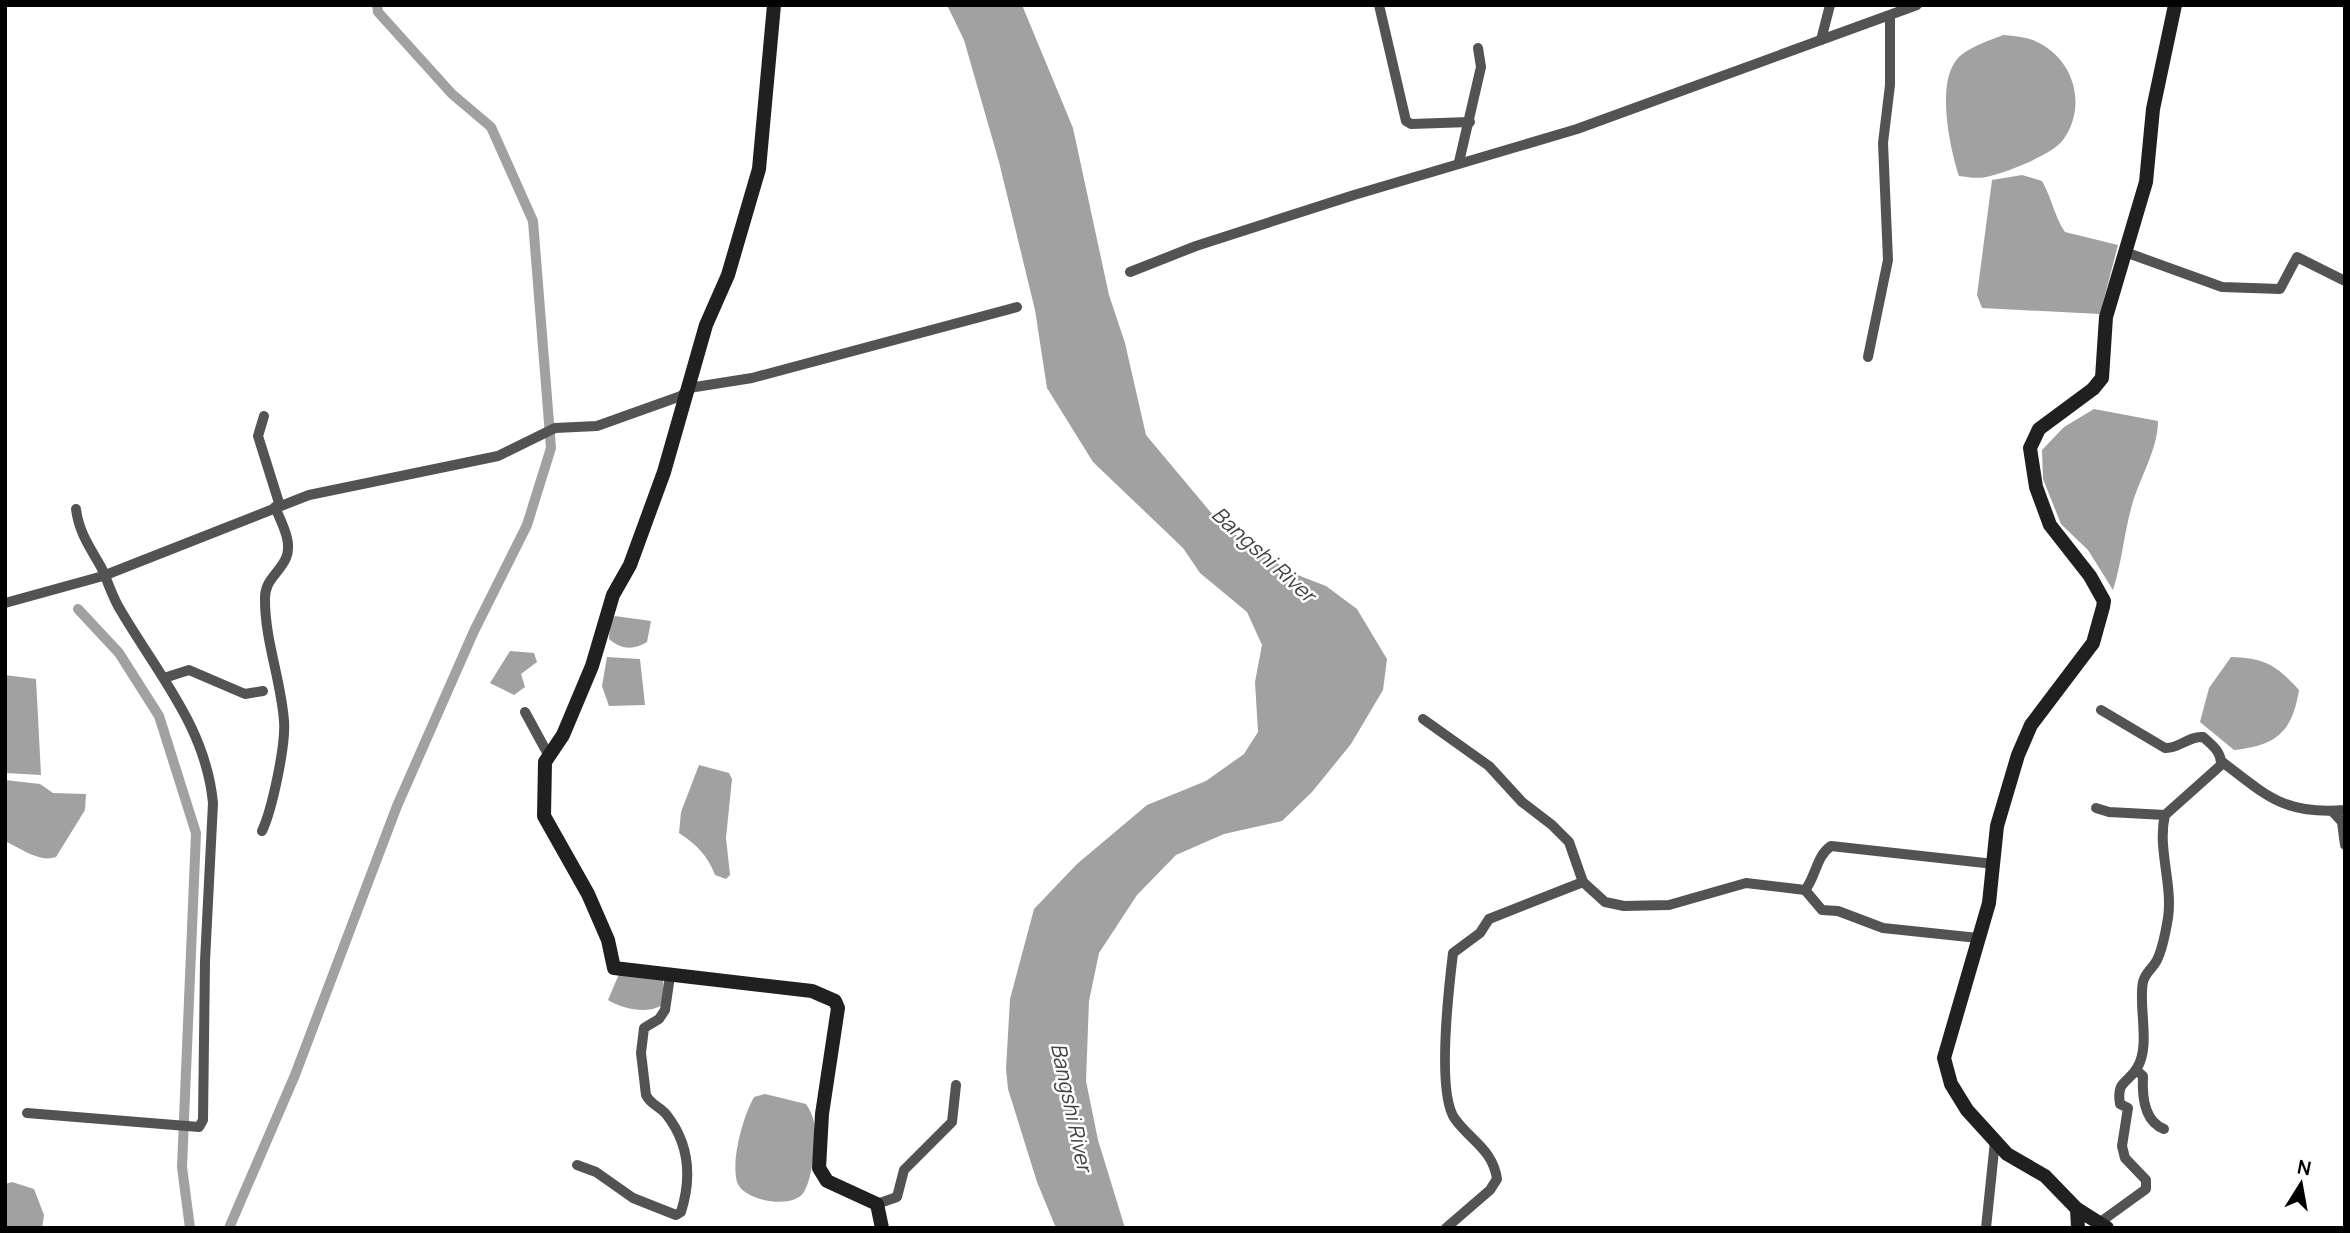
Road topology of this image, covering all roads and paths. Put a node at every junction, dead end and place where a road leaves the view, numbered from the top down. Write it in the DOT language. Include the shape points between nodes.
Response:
graph roads {
  1 [pos="774,5"];
  2 [pos="1379,5"];
  3 [pos="1830,5"];
  4 [pos="1917,5"];
  5 [pos="2175,5"];
  6 [pos="1890,17"];
  7 [pos="1821,40"];
  8 [pos="1478,48"];
  9 [pos="1470,122"];
  10 [pos="1460,162"];
  11 [pos="2125,252"];
  12 [pos="1130,272"];
  13 [pos="2345,281"];
  14 [pos="1017,307"];
  15 [pos="1868,357"];
  16 [pos="689,388"];
  17 [pos="264,416"];
  18 [pos="277,506"];
  19 [pos="76,509"];
  20 [pos="103,576"];
  21 [pos="5,603"];
  22 [pos="164,678"];
  23 [pos="262,691"];
  24 [pos="2101,709"];
  25 [pos="525,712"];
  26 [pos="1423,719"];
  27 [pos="549,756"];
  28 [pos="2221,761"];
  29 [pos="2095,808"];
  30 [pos="2345,810"];
  31 [pos="2332,811"];
  32 [pos="2165,815"];
  33 [pos="262,831"];
  34 [pos="2345,845"];
  35 [pos="1994,864"];
  36 [pos="1583,883"];
  37 [pos="1805,890"];
  38 [pos="1978,938"];
  39 [pos="670,976"];
  40 [pos="2136,1070"];
  41 [pos="956,1085"];
  42 [pos="27,1113"];
  43 [pos="2164,1129"];
  44 [pos="1995,1141"];
  45 [pos="577,1166"];
  46 [pos="877,1204"];
  47 [pos="2077,1209"];
  48 [pos="2103,1226"];
  49 [pos="882,1228"];
  50 [pos="1446,1228"];
  51 [pos="1986,1228"];
  52 [pos="2078,1228"];
  1 -- 16 [label="street" via="759,169"];
  2 -- 9 [label="street" via="1406,121"];
  3 -- 7 [label="street"];
  4 -- 6 [label="street"];
  5 -- 11 [label="street" via="2153,109 2146,183"];
  6 -- 7 [label="street"];
  6 -- 15 [label="street" via="1890,85 1883,143 1888,260"];
  7 -- 10 [label="street" via="1577,130"];
  8 -- 9 [label="street" via="1481,66"];
  9 -- 10 [label="street"];
  10 -- 12 [label="street" via="1196,246"];
  11 -- 13 [label="street" via="2222,287 2280,289 2297,257"];
  11 -- 35 [label="street" via="2106,317 2102,378 2039,429 2030,448 2036,488 2050,525 2090,576 2104,607 2093,643 2031,725 2002,802"];
  14 -- 16 [label="street" via="752,378"];
  16 -- 18 [label="street" via="681,396 597,426 555,428 498,456 309,495"];
  16 -- 27 [label="street" via="664,472 613,595 592,666 563,735"];
  17 -- 18 [label="street" via="258,436"];
  18 -- 20 [label="street"];
  18 -- 33 [label="street" via="287,538 287,557 270,577 264,596 284,724 269,816"];
  19 -- 20 [label="street" via="86,547"];
  20 -- 21 [label="street"];
  20 -- 22 [label="street"];
  22 -- 23 [label="street" via="184,669 245,694"];
  22 -- 42 [label="street" via="195,731 211,780 203,1125"];
  24 -- 28 [label="street" via="2165,748 2193,736 2203,737"];
  25 -- 27 [label="street"];
  26 -- 36 [label="street" via="1489,766 1569,842"];
  27 -- 39 [label="street" via="543,782 544,816 588,894 608,940 614,968"];
  28 -- 31 [label="street" via="2267,798 2284,805"];
  28 -- 32 [label="street"];
  29 -- 32 [label="street"];
  30 -- 31 [label="street"];
  31 -- 34 [label="street" via="2342,822"];
  32 -- 40 [label="street" via="2162,835 2168,917 2158,959 2143,983 2144,1024"];
  35 -- 37 [label="street" via="1831,846 1821,855"];
  35 -- 38 [label="street"];
  36 -- 37 [label="street" via="1605,901 1624,906 1669,905 1746,883"];
  36 -- 50 [label="street" via="1489,919 1480,933 1453,953 1446,1036 1447,1096 1453,1118 1489,1154 1497,1179"];
  37 -- 38 [label="street" via="1822,910 1838,911 1877,926"];
  38 -- 44 [label="street" via="1944,1058 1951,1084"];
  39 -- 45 [label="street" via="665,1010 644,1028 642,1064 646,1095 666,1114 685,1147 688,1174 681,1212 676,1215 632,1198 596,1172"];
  39 -- 46 [label="street" via="812,991 835,1001 838,1008 819,1168 827,1181"];
  40 -- 43 [label="street" via="2143,1076 2140,1093 2149,1116"];
  40 -- 48 [label="street" via="2123,1081 2119,1096 2120,1104 2128,1108 2122,1146 2125,1158 2146,1180 2146,1189"];
  41 -- 46 [label="street" via="952,1122 904,1170 897,1197"];
  44 -- 47 [label="street" via="2007,1154 2045,1176"];
  44 -- 51 [label="street"];
  46 -- 49 [label="street"];
  47 -- 48 [label="street"];
  47 -- 52 [label="street"];
}
